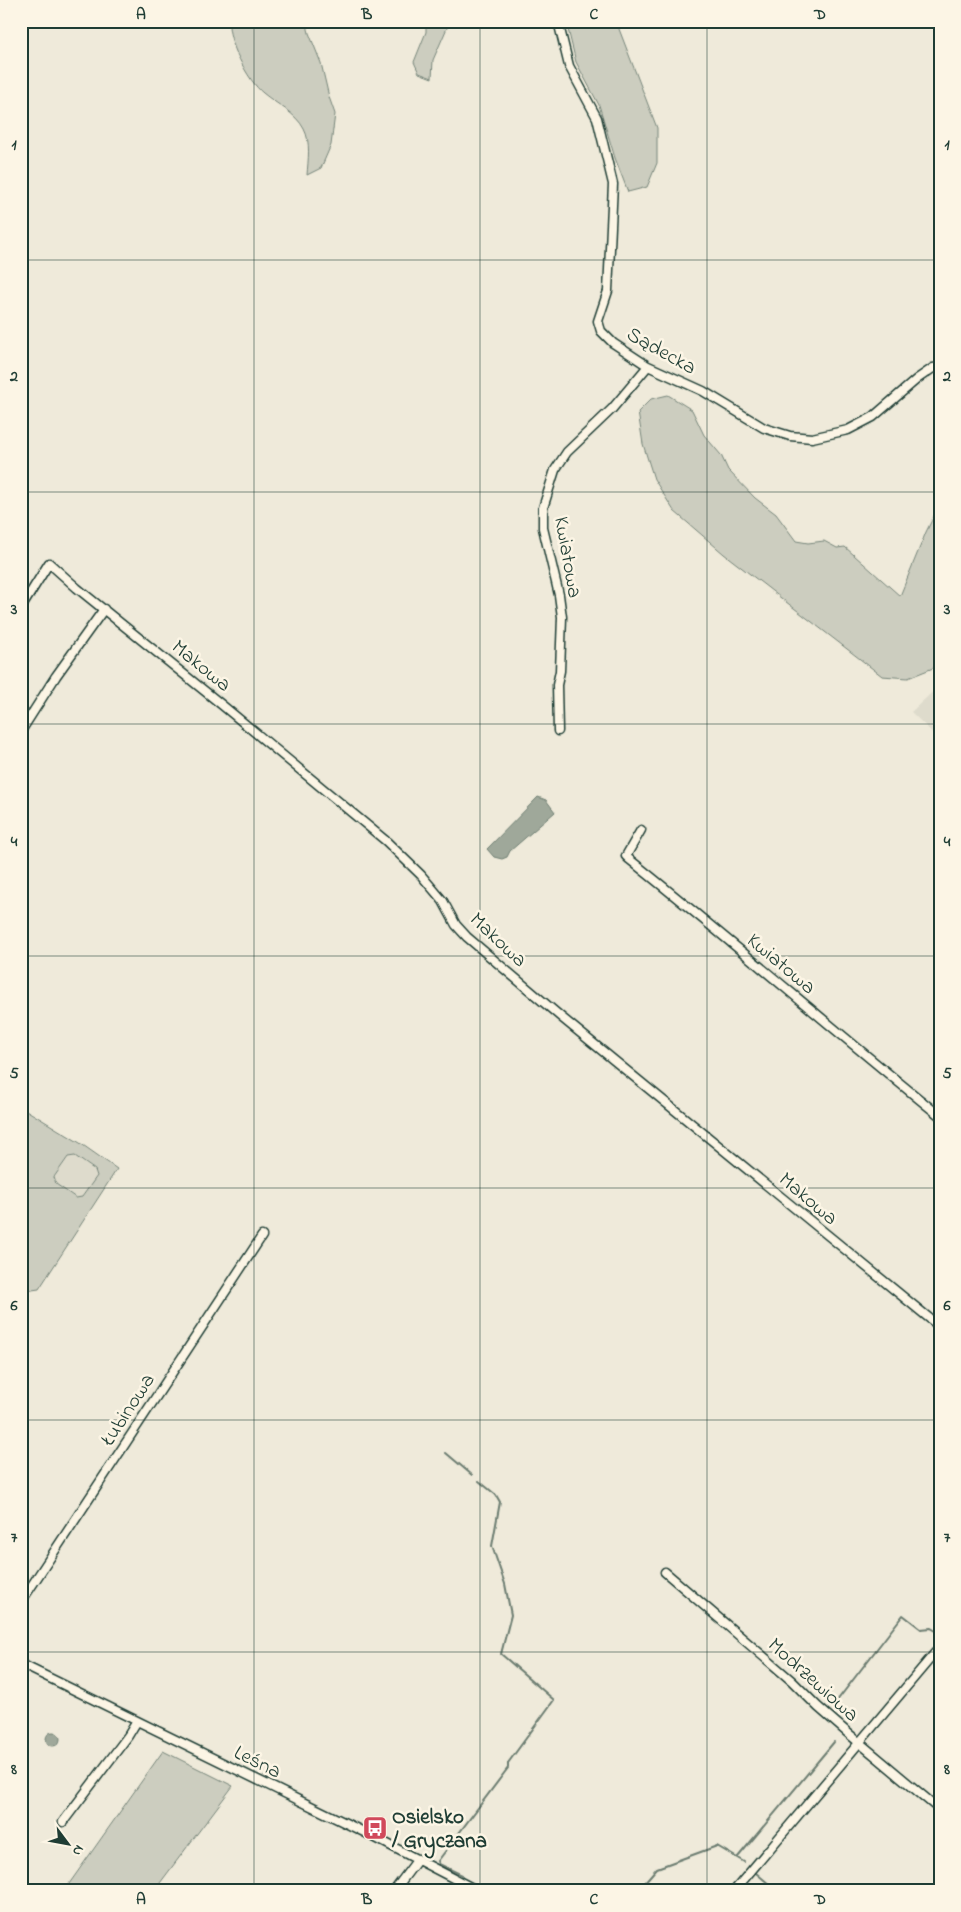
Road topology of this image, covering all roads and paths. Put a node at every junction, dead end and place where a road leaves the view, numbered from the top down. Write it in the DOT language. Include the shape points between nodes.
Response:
graph roads {
  1 [pos="558,21"];
  2 [pos="648,366"];
  3 [pos="940,367"];
  4 [pos="21,608"];
  5 [pos="104,610"];
  6 [pos="21,731"];
  7 [pos="558,731"];
  8 [pos="641,830"];
  9 [pos="940,1116"];
  10 [pos="262,1236"];
  11 [pos="940,1327"];
  12 [pos="665,1572"];
  13 [pos="21,1602"];
  14 [pos="940,1646"];
  15 [pos="21,1664"];
  16 [pos="137,1721"];
  17 [pos="859,1742"];
  18 [pos="940,1810"];
  19 [pos="63,1822"];
  20 [pos="418,1860"];
  21 [pos="394,1891"];
  22 [pos="478,1891"];
  23 [pos="734,1891"];
  1 -- 2 [label="street, Sądecka" via="569,66 598,118 613,184 608,291 598,321 601,331 614,344"];
  2 -- 3 [label="street, Sądecka" via="703,391 764,428 790,436 812,438 848,430 873,417 917,379"];
  2 -- 7 [label="street, Kwiatowa" via="612,409 567,452 555,470 543,508 543,528 562,617 557,685"];
  4 -- 5 [label="street, Makowa" via="49,563"];
  5 -- 6 [label="street"];
  5 -- 11 [label="street, Makowa" via="386,841 421,875 443,901 456,925 474,943"];
  8 -- 9 [label="street, Kwiatowa" via="626,856 629,859"];
  10 -- 13 [label="street, Łubinowa"];
  12 -- 17 [label="street, Modrzewiowa"];
  14 -- 17 [label="street"];
  15 -- 16 [label="street, Leśna"];
  16 -- 19 [label="street"];
  16 -- 20 [label="street, Leśna"];
  17 -- 18 [label="street, Modrzewiowa"];
  17 -- 23 [label="street"];
  20 -- 21 [label="street"];
  20 -- 22 [label="street, Leśna"];
}
